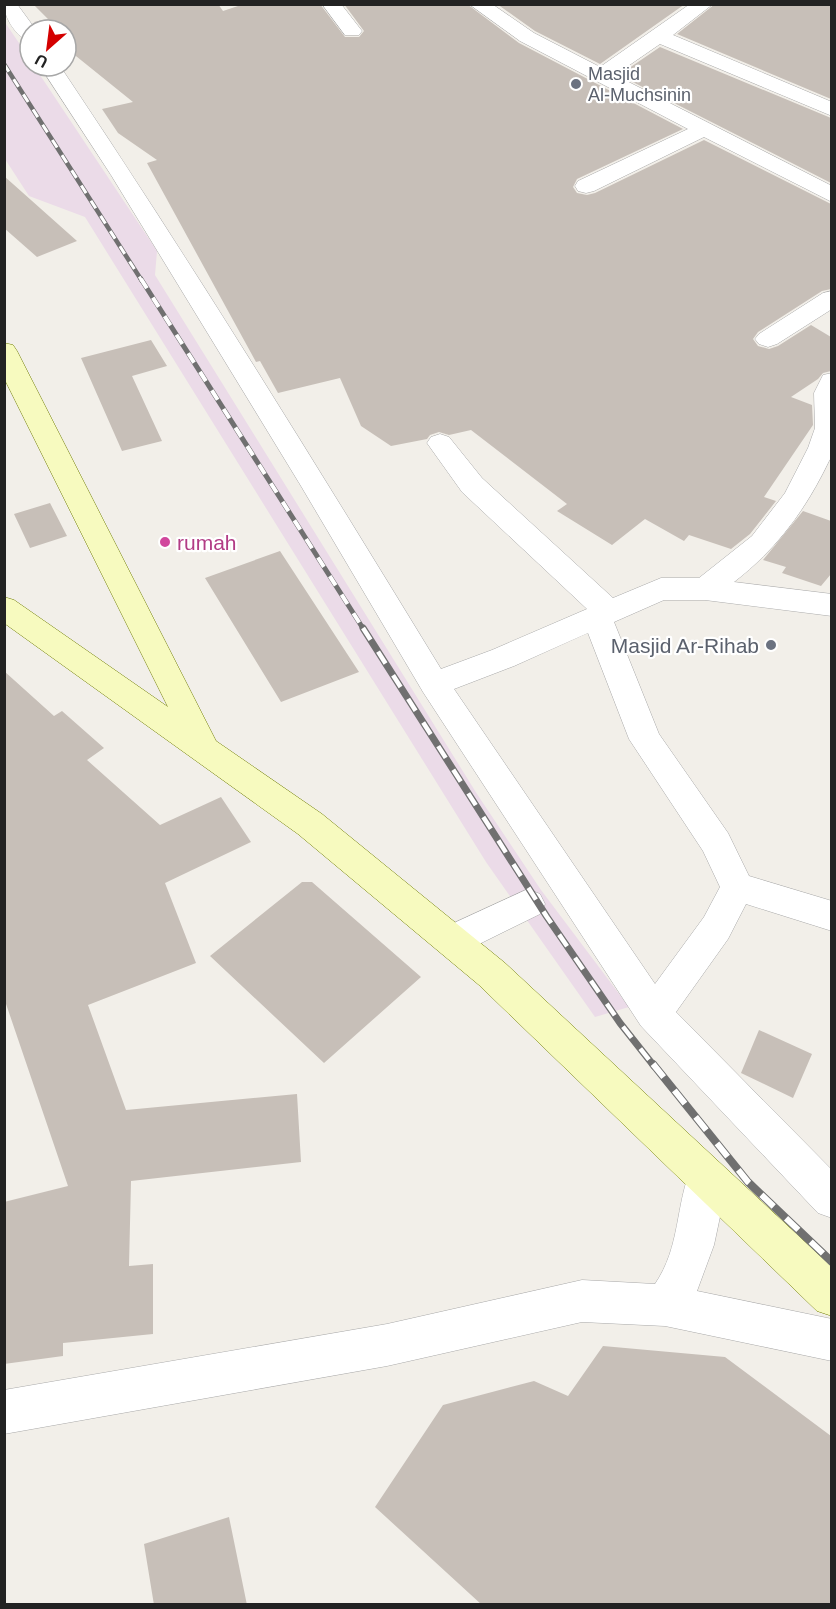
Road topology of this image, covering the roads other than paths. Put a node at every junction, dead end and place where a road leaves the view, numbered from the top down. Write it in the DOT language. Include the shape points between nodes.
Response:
graph roads {
  1 [pos="8,4"];
  2 [pos="331,4"];
  3 [pos="478,4"];
  4 [pos="704,4"];
  5 [pos="18,18"];
  6 [pos="352,31"];
  7 [pos="659,36"];
  8 [pos="601,75"];
  9 [pos="58,78"];
  10 [pos="831,110"];
  11 [pos="705,129"];
  12 [pos="586,186"];
  13 [pos="831,195"];
  14 [pos="831,298"];
  15 [pos="768,339"];
  16 [pos="4,351"];
  17 [pos="831,381"];
  18 [pos="440,442"];
  19 [pos="705,589"];
  20 [pos="831,605"];
  21 [pos="4,608"];
  22 [pos="603,615"];
  23 [pos="434,684"];
  24 [pos="206,750"];
  25 [pos="737,887"];
  26 [pos="528,904"];
  27 [pos="831,916"];
  28 [pos="453,940"];
  29 [pos="654,1014"];
  30 [pos="706,1179"];
  31 [pos="831,1199"];
  32 [pos="831,1296"];
  33 [pos="665,1305"];
  34 [pos="831,1340"];
  35 [pos="4,1412"];
  1 -- 5 [label="street"];
  2 -- 6 [label="street"];
  3 -- 8 [label="street" via="527,37"];
  4 -- 7 [label="street"];
  7 -- 8 [label="street"];
  7 -- 10 [label="street"];
  8 -- 11 [label="street"];
  9 -- 23 [label="street" via="314,484"];
  11 -- 12 [label="street"];
  11 -- 13 [label="street"];
  14 -- 15 [label="street"];
  16 -- 24 [label="street"];
  17 -- 19 [label="street" via="827,390 828,432 786,513 768,537"];
  18 -- 22 [label="street" via="472,485"];
  19 -- 20 [label="street"];
  19 -- 22 [label="street" via="661,589"];
  21 -- 24 [label="street"];
  22 -- 23 [label="street"];
  22 -- 25 [label="street" via="645,739 717,843"];
  23 -- 29 [label="street"];
  24 -- 28 [label="street" via="310,824"];
  25 -- 27 [label="street"];
  25 -- 29 [label="street" via="716,928"];
  26 -- 28 [label="street"];
  28 -- 30 [label="street"];
  29 -- 31 [label="street"];
  30 -- 32 [label="street"];
  30 -- 33 [label="street" via="701,1217 679,1288"];
  33 -- 34 [label="street"];
  33 -- 35 [label="street" via="582,1301 387,1345"];
}
